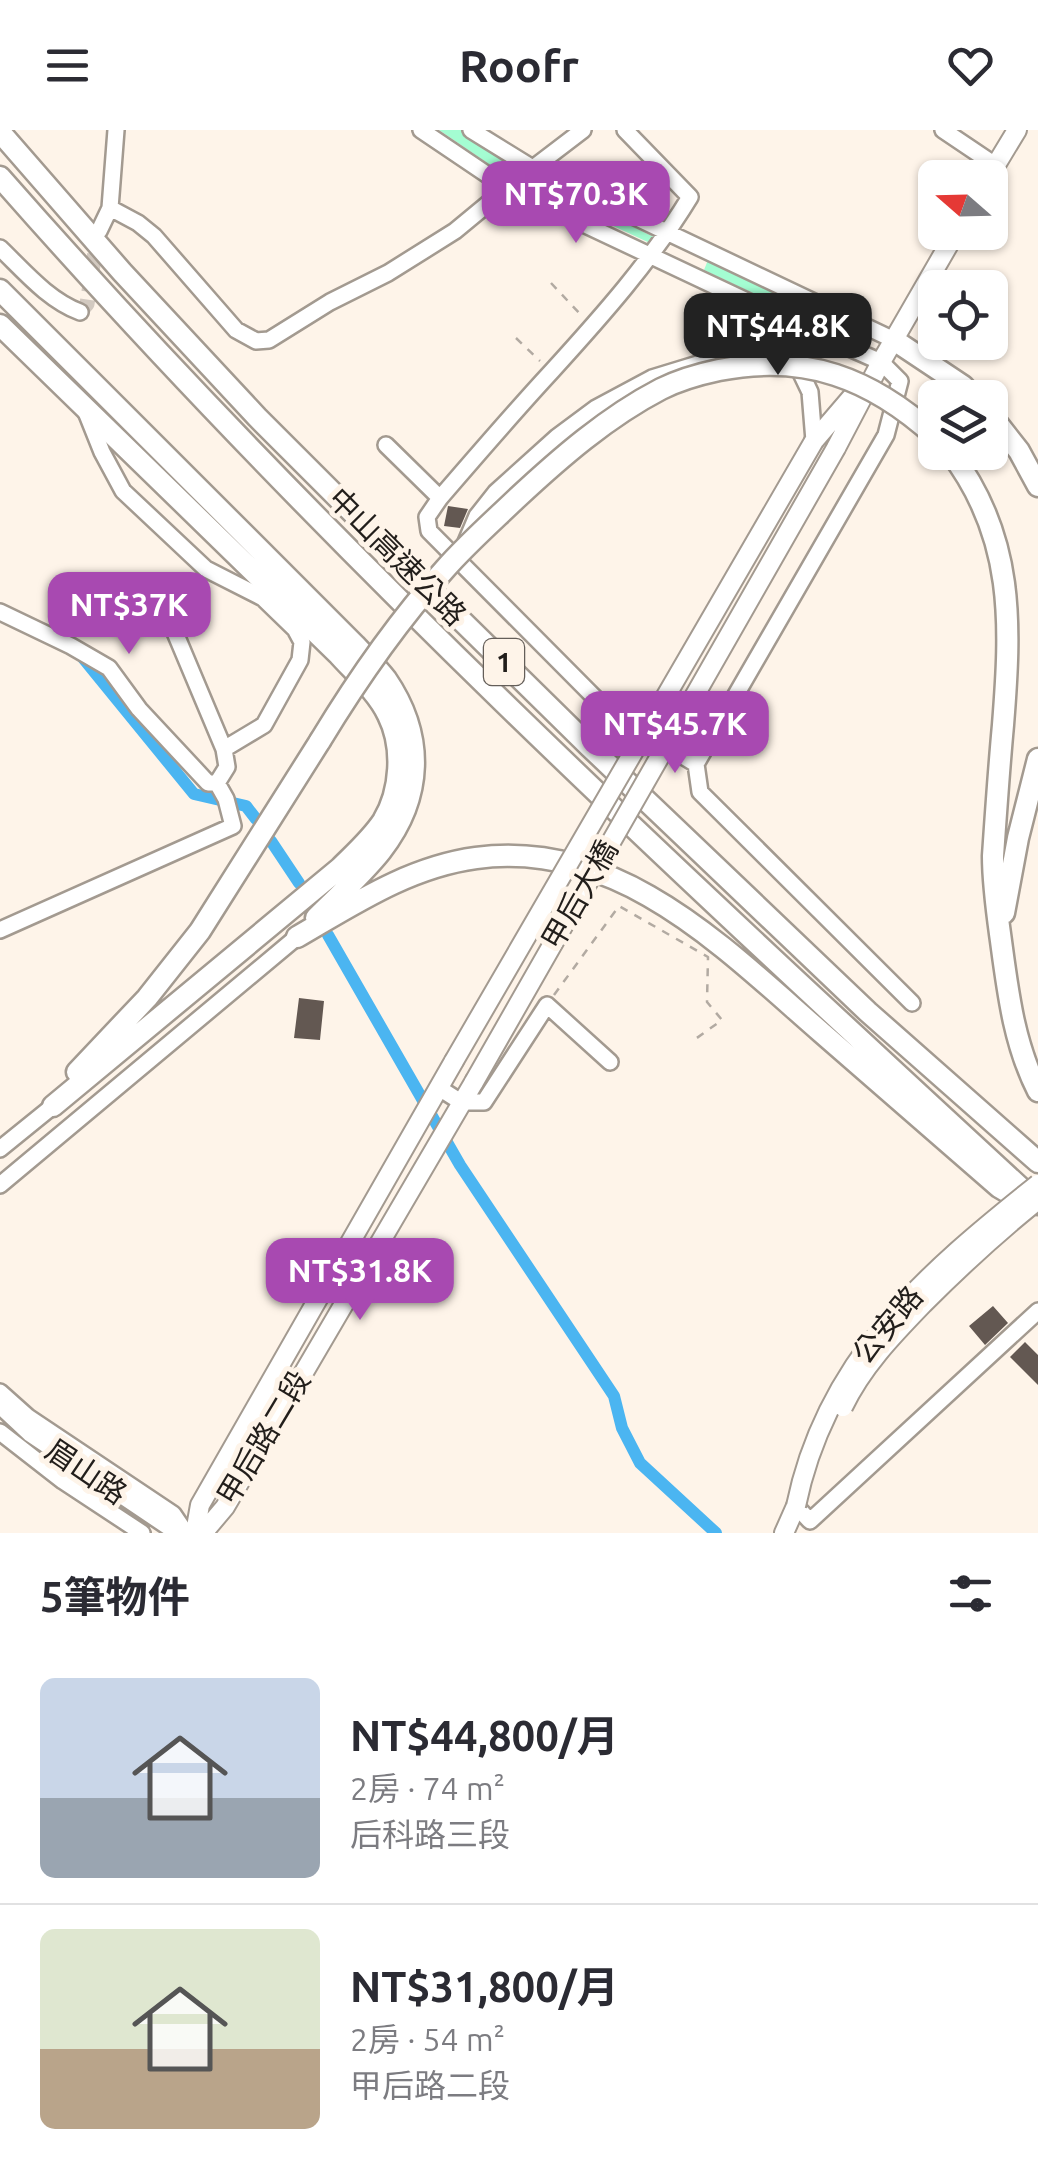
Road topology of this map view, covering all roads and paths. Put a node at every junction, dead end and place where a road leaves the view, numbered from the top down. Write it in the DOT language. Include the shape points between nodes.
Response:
graph roads {
  1 [pos="116,130"];
  2 [pos="421,130"];
  3 [pos="472,130"];
  4 [pos="583,130"];
  5 [pos="625,130"];
  6 [pos="943,130"];
  7 [pos="1018,130"];
  8 [pos="0,132"];
  9 [pos="978,160"];
  10 [pos="999,160"];
  11 [pos="534,168"];
  12 [pos="0,178"];
  13 [pos="507,188"];
  14 [pos="110,208"];
  15 [pos="99,231"];
  16 [pos="668,234"];
  17 [pos="0,248"];
  18 [pos="946,250"];
  19 [pos="651,257"];
  20 [pos="551,283"];
  21 [pos="0,290"];
  22 [pos="762,308"];
  23 [pos="80,312"];
  24 [pos="0,325"];
  25 [pos="593,328"];
  26 [pos="516,338"];
  27 [pos="894,340"];
  28 [pos="788,346"];
  29 [pos="881,362"];
  30 [pos="551,372"];
  31 [pos="954,380"];
  32 [pos="84,406"];
  33 [pos="918,422"];
  34 [pos="1008,438"];
  35 [pos="814,441"];
  36 [pos="386,445"];
  37 [pos="962,470"];
  38 [pos="1038,486"];
  39 [pos="440,498"];
  40 [pos="458,560"];
  41 [pos="158,592"];
  42 [pos="0,612"];
  43 [pos="224,749"];
  44 [pos="1038,760"];
  45 [pos="696,764"];
  46 [pos="218,783"];
  47 [pos="0,930"];
  48 [pos="297,937"];
  49 [pos="1001,940"];
  50 [pos="912,1003"];
  51 [pos="548,1004"];
  52 [pos="694,1040"];
  53 [pos="454,1062"];
  54 [pos="610,1062"];
  55 [pos="474,1082"];
  56 [pos="439,1088"];
  57 [pos="1038,1091"];
  58 [pos="461,1102"];
  59 [pos="53,1106"];
  60 [pos="0,1150"];
  61 [pos="1038,1162"];
  62 [pos="1038,1184"];
  63 [pos="0,1185"];
  64 [pos="1038,1202"];
  65 [pos="1038,1212"];
  66 [pos="1038,1312"];
  67 [pos="0,1392"];
  68 [pos="0,1406"];
  69 [pos="0,1432"];
  70 [pos="796,1506"];
  71 [pos="142,1533"];
  72 [pos="176,1533"];
  73 [pos="186,1533"];
  74 [pos="195,1533"];
  75 [pos="203,1533"];
  76 [pos="784,1533"];
  1 -- 14 [label="street"];
  2 -- 13 [label="street"];
  3 -- 11 [label="street"];
  4 -- 11 [label="street"];
  5 -- 16 [label="street" via="690,198"];
  6 -- 9 [label="street"];
  7 -- 10 [label="main road"];
  8 -- 61 [label="highway, 中山高速公路 / 1" via="230,388 410,572 868,1012"];
  11 -- 13 [label="street"];
  11 -- 16 [label="street"];
  12 -- 64 [label="highway, 中山高速公路 / 1" via="232,431 400,600 757,946"];
  13 -- 14 [label="street" via="456,232 270,340 236,330 154,236"];
  13 -- 19 [label="street"];
  14 -- 15 [label="street"];
  16 -- 19 [label="street"];
  16 -- 27 [label="street"];
  17 -- 23 [label="street" via="46,292"];
  18 -- 27 [label="main road"];
  19 -- 22 [label="street"];
  19 -- 25 [label="street"];
  20 -- 25 [label="path"];
  21 -- 48 [label="highway" via="355,645 384,676 410,726 414,781 401,820 378,854"];
  22 -- 28 [label="street"];
  22 -- 29 [label="street"];
  24 -- 32 [label="highway"];
  25 -- 30 [label="street"];
  26 -- 30 [label="path"];
  27 -- 29 [label="main road"];
  27 -- 31 [label="highway"];
  28 -- 35 [label="street" via="810,392"];
  28 -- 40 [label="street" via="652,378 596,408 485,504"];
  29 -- 35 [label="main road"];
  29 -- 45 [label="street" via="900,381 886,435"];
  29 -- 55 [label="main road, 甲后大橋, bridge"];
  30 -- 39 [label="street"];
  32 -- 43 [label="street" via="123,491 206,569 262,598 302,642 300,660 264,725"];
  32 -- 59 [label="highway" via="375,694 394,729 398,776 384,820 340,868"];
  33 -- 59 [label="highway, bridge" via="867,387 822,370 752,364 664,388 587,436 468,545 368,664 200,930"];
  34 -- 38 [label="highway"];
  35 -- 53 [label="main road, 甲后大橋, bridge"];
  36 -- 39 [label="street"];
  37 -- 49 [label="highway" via="997,542 1009,620 992,856"];
  39 -- 40 [label="street" via="427,517 429,531"];
  40 -- 45 [label="street" via="608,711"];
  41 -- 43 [label="street"];
  42 -- 46 [label="street" via="109,668 208,783"];
  43 -- 46 [label="street" via="227,767"];
  44 -- 49 [label="highway"];
  45 -- 50 [label="street" via="700,792"];
  46 -- 47 [label="street" via="232,826"];
  48 -- 63 [label="street"];
  48 -- 65 [label="highway" via="381,888 442,864 528,857 602,872 714,940 999,1186"];
  49 -- 57 [label="highway" via="1012,1015"];
  51 -- 52 [label="path" via="619,906 708,957 707,1002 722,1020"];
  51 -- 54 [label="street"];
  51 -- 58 [label="street" via="484,1102"];
  53 -- 56 [label="main road, 甲后路二段"];
  55 -- 58 [label="main road, 甲后路二段"];
  56 -- 58 [label="street"];
  56 -- 74 [label="main road, 甲后路二段" via="200,1505"];
  58 -- 75 [label="main road, 甲后路二段" via="225,1507"];
  59 -- 60 [label="street"];
  62 -- 70 [label="main road, 公安路, bridge" via="944,1263 871,1340 817,1437"];
  64 -- 70 [label="main road, 公安路, bridge" via="968,1260 881,1348 851,1390 812,1484"];
  66 -- 70 [label="street" via="810,1521"];
  67 -- 73 [label="street" via="173,1514"];
  68 -- 72 [label="street, 眉山路" via="30,1434"];
  69 -- 71 [label="street, 眉山路"];
  70 -- 76 [label="main road, 公安路"];
}
